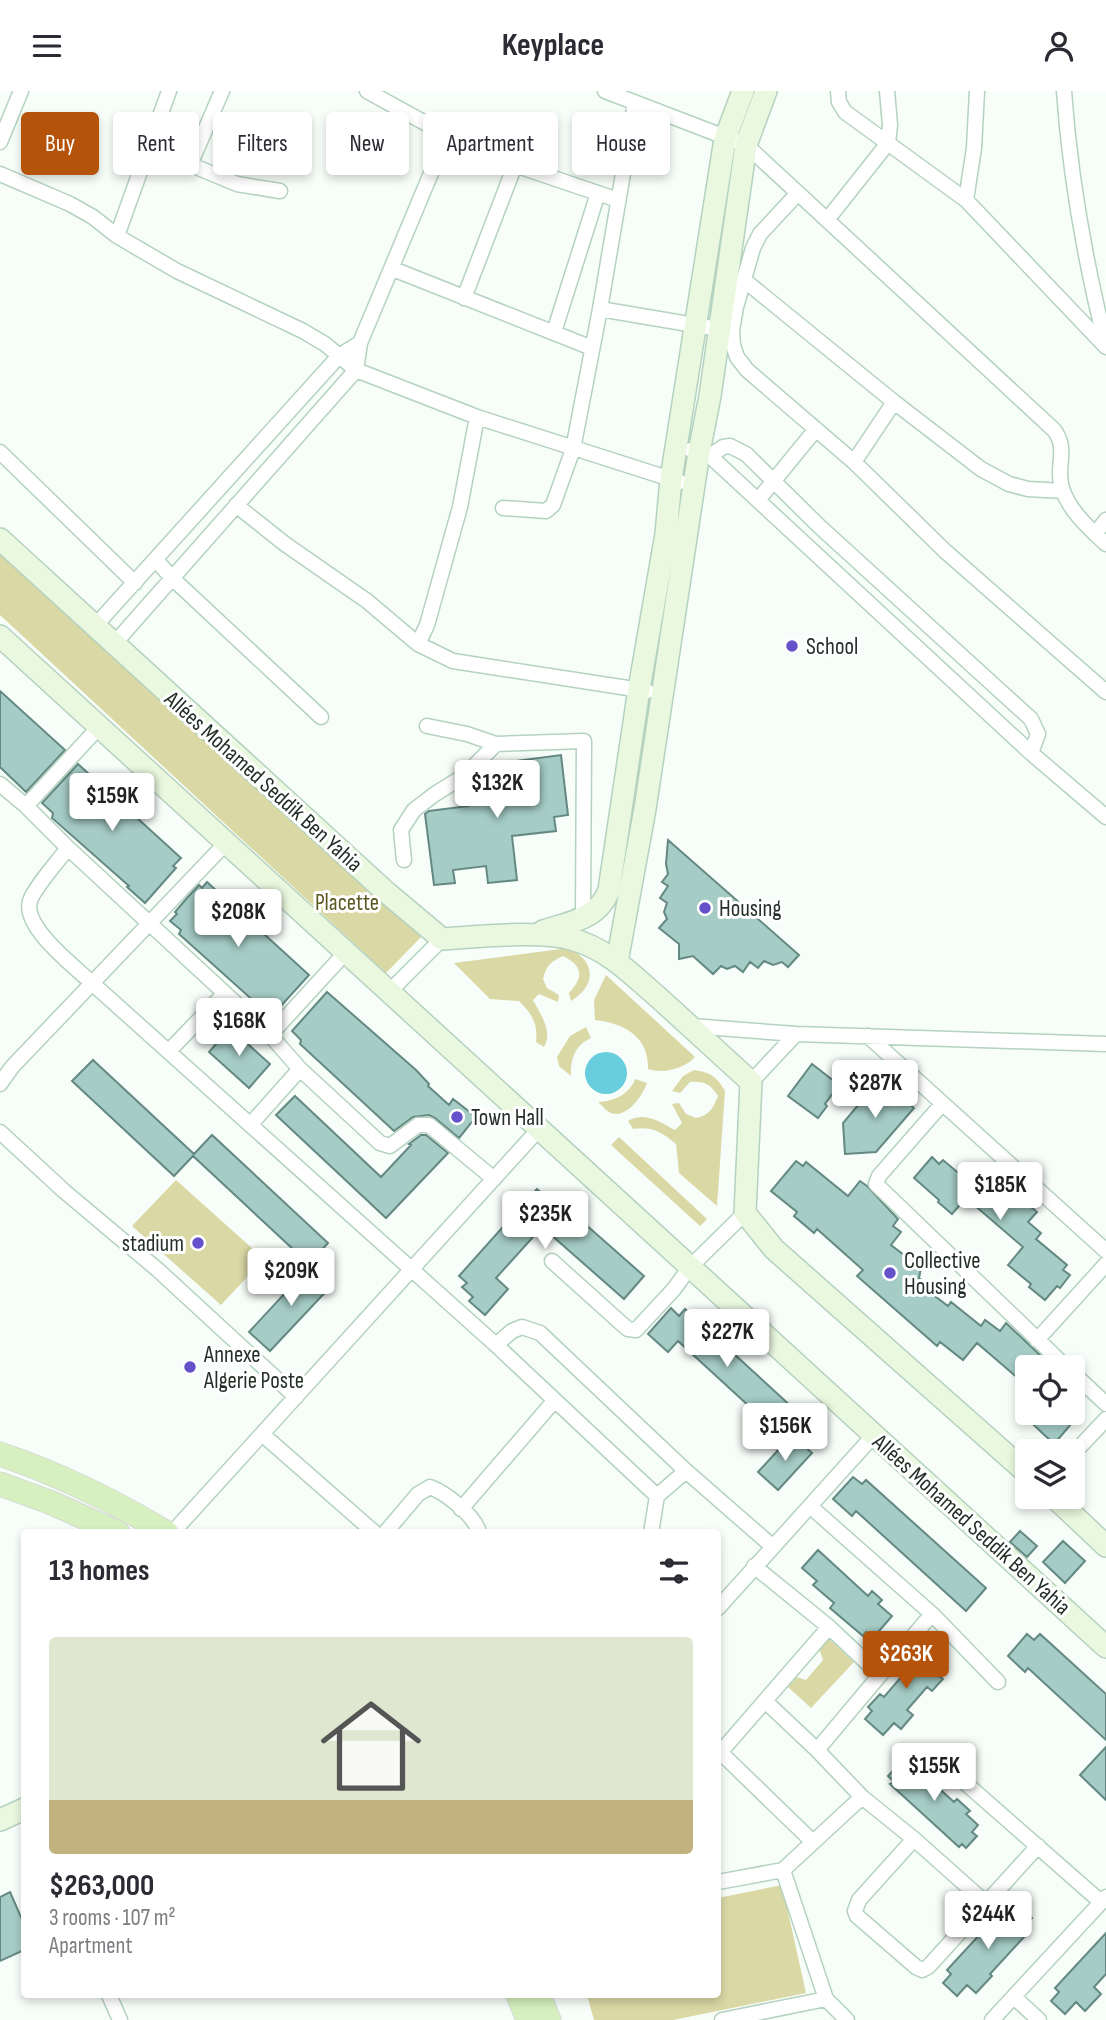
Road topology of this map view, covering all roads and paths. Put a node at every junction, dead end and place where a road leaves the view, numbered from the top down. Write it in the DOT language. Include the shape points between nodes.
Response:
graph roads {
  1 [pos="21,91"];
  2 [pos="169,91"];
  3 [pos="222,91"];
  4 [pos="367,91"];
  5 [pos="605,91"];
  6 [pos="743,91"];
  7 [pos="766,91"];
  8 [pos="838,91"];
  9 [pos="887,91"];
  10 [pos="976,91"];
  11 [pos="1064,91"];
  12 [pos="635,103"];
  13 [pos="161,112"];
  14 [pos="423,122"];
  15 [pos="725,139"];
  16 [pos="0,142"];
  17 [pos="888,143"];
  18 [pos="199,144"];
  19 [pos="746,145"];
  20 [pos="199,169"];
  21 [pos="0,174"];
  22 [pos="138,175"];
  23 [pos="431,175"];
  24 [pos="511,175"];
  25 [pos="545,175"];
  26 [pos="279,191"];
  27 [pos="598,193"];
  28 [pos="798,193"];
  29 [pos="618,200"];
  30 [pos="966,200"];
  31 [pos="827,220"];
  32 [pos="117,236"];
  33 [pos="393,269"];
  34 [pos="744,280"];
  35 [pos="464,298"];
  36 [pos="600,309"];
  37 [pos="695,324"];
  38 [pos="718,329"];
  39 [pos="554,333"];
  40 [pos="360,343"];
  41 [pos="1106,346"];
  42 [pos="592,348"];
  43 [pos="338,356"];
  44 [pos="356,370"];
  45 [pos="894,402"];
  46 [pos="477,417"];
  47 [pos="816,429"];
  48 [pos="676,446"];
  49 [pos="573,449"];
  50 [pos="0,451"];
  51 [pos="705,454"];
  52 [pos="854,462"];
  53 [pos="671,479"];
  54 [pos="774,482"];
  55 [pos="694,487"];
  56 [pos="1063,491"];
  57 [pos="758,499"];
  58 [pos="236,505"];
  59 [pos="503,508"];
  60 [pos="1106,520"];
  61 [pos="0,539"];
  62 [pos="1101,539"];
  63 [pos="156,560"];
  64 [pos="172,578"];
  65 [pos="658,580"];
  66 [pos="135,583"];
  67 [pos="679,586"];
  68 [pos="95,626"];
  69 [pos="0,636"];
  70 [pos="114,644"];
  71 [pos="418,644"];
  72 [pos="639,689"];
  73 [pos="1106,692"];
  74 [pos="662,694"];
  75 [pos="321,717"];
  76 [pos="427,726"];
  77 [pos="99,727"];
  78 [pos="496,744"];
  79 [pos="1031,753"];
  80 [pos="0,784"];
  81 [pos="26,806"];
  82 [pos="1106,817"];
  83 [pos="226,843"];
  84 [pos="68,848"];
  85 [pos="404,860"];
  86 [pos="583,919"];
  87 [pos="149,922"];
  88 [pos="528,936"];
  89 [pos="442,939"];
  90 [pos="346,952"];
  91 [pos="617,962"];
  92 [pos="93,984"];
  93 [pos="389,992"];
  94 [pos="224,993"];
  95 [pos="691,1026"];
  96 [pos="796,1034"];
  97 [pos="270,1035"];
  98 [pos="868,1036"];
  99 [pos="1106,1044"];
  100 [pos="169,1051"];
  101 [pos="300,1069"];
  102 [pos="751,1082"];
  103 [pos="0,1084"];
  104 [pos="942,1104"];
  105 [pos="250,1125"];
  106 [pos="540,1129"];
  107 [pos="0,1132"];
  108 [pos="494,1179"];
  109 [pos="745,1213"];
  110 [pos="1106,1251"];
  111 [pos="552,1261"];
  112 [pos="1106,1264"];
  113 [pos="690,1267"];
  114 [pos="411,1271"];
  115 [pos="1037,1341"];
  116 [pos="496,1345"];
  117 [pos="1053,1355"];
  118 [pos="1085,1384"];
  119 [pos="296,1398"];
  120 [pos="554,1401"];
  121 [pos="1106,1404"];
  122 [pos="1106,1419"];
  123 [pos="261,1434"];
  124 [pos="874,1435"];
  125 [pos="1085,1441"];
  126 [pos="0,1454"];
  127 [pos="1015,1462"];
  128 [pos="687,1471"];
  129 [pos="0,1484"];
  130 [pos="657,1496"];
  131 [pos="811,1507"];
  132 [pos="461,1509"];
  133 [pos="1067,1509"];
  134 [pos="109,1529"];
  135 [pos="163,1529"];
  136 [pos="174,1529"];
  137 [pos="370,1529"];
  138 [pos="389,1529"];
  139 [pos="477,1529"];
  140 [pos="652,1529"];
  141 [pos="772,1546"];
  142 [pos="1106,1546"];
  143 [pos="754,1566"];
  144 [pos="721,1604"];
  145 [pos="932,1614"];
  146 [pos="829,1627"];
  147 [pos="1106,1647"];
  148 [pos="880,1675"];
  149 [pos="998,1682"];
  150 [pos="765,1701"];
  151 [pos="817,1750"];
  152 [pos="721,1752"];
  153 [pos="930,1752"];
  154 [pos="721,1756"];
  155 [pos="862,1797"];
  156 [pos="21,1810"];
  157 [pos="0,1820"];
  158 [pos="914,1839"];
  159 [pos="813,1842"];
  160 [pos="1038,1846"];
  161 [pos="783,1870"];
  162 [pos="721,1881"];
  163 [pos="1104,1899"];
  164 [pos="987,1904"];
  165 [pos="1014,1997"];
  166 [pos="110,1998"];
  167 [pos="520,1998"];
  168 [pos="541,1998"];
  169 [pos="826,1999"];
  170 [pos="120,2020"];
  171 [pos="528,2020"];
  172 [pos="549,2020"];
  173 [pos="722,2020"];
  174 [pos="847,2020"];
  175 [pos="992,2020"];
  176 [pos="1039,2020"];
  1 -- 16 [label="street"];
  2 -- 13 [label="street"];
  3 -- 18 [label="street"];
  4 -- 14 [label="street"];
  5 -- 12 [label="street"];
  6 -- 15 [label="street"];
  7 -- 19 [label="street"];
  8 -- 17 [label="street" via="845,112"];
  9 -- 17 [label="street"];
  10 -- 30 [label="street"];
  11 -- 41 [label="street" via="1068,150 1088,273"];
  12 -- 15 [label="street"];
  12 -- 29 [label="street"];
  15 -- 19 [label="street"];
  15 -- 37 [label="street"];
  17 -- 30 [label="street"];
  17 -- 31 [label="street"];
  19 -- 28 [label="street"];
  19 -- 38 [label="street"];
  20 -- 26 [label="street" via="237,184"];
  21 -- 32 [label="street" via="70,204"];
  22 -- 32 [label="street"];
  23 -- 33 [label="street"];
  24 -- 35 [label="street"];
  25 -- 27 [label="street"];
  27 -- 29 [label="street"];
  27 -- 39 [label="street"];
  28 -- 31 [label="street"];
  28 -- 34 [label="street" via="760,234"];
  29 -- 36 [label="street"];
  30 -- 41 [label="street"];
  31 -- 56 [label="street" via="1054,430 1062,447"];
  32 -- 43 [label="street" via="177,271 303,331"];
  33 -- 35 [label="street"];
  33 -- 40 [label="street"];
  34 -- 45 [label="street"];
  34 -- 47 [label="street" via="732,330 737,357"];
  35 -- 39 [label="street"];
  36 -- 37 [label="street"];
  36 -- 42 [label="street"];
  37 -- 38 [label="street"];
  37 -- 48 [label="street"];
  38 -- 51 [label="street"];
  39 -- 42 [label="street"];
  40 -- 43 [label="street"];
  40 -- 44 [label="street"];
  42 -- 49 [label="street"];
  43 -- 44 [label="street"];
  43 -- 63 [label="street"];
  44 -- 46 [label="street"];
  44 -- 58 [label="street"];
  45 -- 52 [label="street"];
  45 -- 56 [label="street" via="994,478 1028,489"];
  46 -- 49 [label="street"];
  46 -- 71 [label="street" via="460,507"];
  47 -- 52 [label="street"];
  47 -- 54 [label="street"];
  48 -- 51 [label="street"];
  48 -- 53 [label="street"];
  49 -- 53 [label="street"];
  49 -- 59 [label="street" via="553,505 546,511"];
  50 -- 66 [label="street"];
  51 -- 54 [label="street" via="737,447"];
  51 -- 55 [label="street"];
  51 -- 57 [label="street"];
  52 -- 73 [label="street" via="945,551"];
  53 -- 55 [label="street"];
  53 -- 65 [label="street"];
  54 -- 57 [label="street"];
  54 -- 79 [label="street" via="1031,719 1038,734"];
  55 -- 67 [label="street"];
  56 -- 62 [label="street" via="1082,522"];
  57 -- 79 [label="street"];
  58 -- 64 [label="street"];
  58 -- 71 [label="street"];
  60 -- 62 [label="street"];
  61 -- 68 [label="street, Allées Mohamed Seddik Ben Yahia"];
  63 -- 64 [label="street"];
  63 -- 66 [label="street"];
  64 -- 70 [label="street"];
  64 -- 75 [label="street"];
  65 -- 67 [label="street"];
  65 -- 72 [label="street"];
  66 -- 68 [label="street"];
  67 -- 74 [label="street"];
  68 -- 70 [label="street, Allées Mohamed Seddik Ben Yahia"];
  69 -- 77 [label="street, Allées Mohamed Seddik Ben Yahia"];
  70 -- 89 [label="street, Allées Mohamed Seddik Ben Yahia"];
  71 -- 72 [label="street" via="453,661"];
  72 -- 74 [label="street"];
  72 -- 86 [label="street" via="609,890 599,908"];
  74 -- 91 [label="street"];
  76 -- 78 [label="street"];
  77 -- 81 [label="street"];
  77 -- 83 [label="street, Allées Mohamed Seddik Ben Yahia"];
  78 -- 85 [label="street" via="464,776 414,810 401,830"];
  78 -- 86 [label="street" via="584,741"];
  79 -- 82 [label="street"];
  80 -- 81 [label="street"];
  81 -- 84 [label="street"];
  83 -- 87 [label="street"];
  83 -- 90 [label="street, Allées Mohamed Seddik Ben Yahia"];
  84 -- 87 [label="street"];
  84 -- 92 [label="street" via="30,899 30,920"];
  86 -- 88 [label="street"];
  87 -- 92 [label="street"];
  87 -- 94 [label="street"];
  88 -- 89 [label="street"];
  88 -- 91 [label="street" via="569,938"];
  89 -- 93 [label="street"];
  90 -- 93 [label="street, Allées Mohamed Seddik Ben Yahia"];
  90 -- 97 [label="street"];
  91 -- 95 [label="street"];
  92 -- 100 [label="street"];
  92 -- 103 [label="street"];
  93 -- 106 [label="street, Allées Mohamed Seddik Ben Yahia"];
  94 -- 97 [label="street"];
  94 -- 100 [label="street"];
  95 -- 96 [label="street"];
  95 -- 102 [label="street"];
  96 -- 98 [label="street"];
  96 -- 102 [label="street"];
  97 -- 101 [label="street"];
  98 -- 99 [label="street"];
  98 -- 104 [label="street"];
  100 -- 105 [label="street"];
  101 -- 105 [label="street"];
  101 -- 108 [label="street" via="380,1143 390,1146 418,1125 429,1125"];
  102 -- 109 [label="street"];
  104 -- 110 [label="street"];
  104 -- 115 [label="street" via="876,1184"];
  105 -- 114 [label="street"];
  106 -- 108 [label="street"];
  106 -- 113 [label="street, Allées Mohamed Seddik Ben Yahia"];
  107 -- 119 [label="street"];
  108 -- 114 [label="street"];
  109 -- 113 [label="street"];
  109 -- 127 [label="street" via="774,1249"];
  111 -- 113 [label="street" via="632,1330 660,1305"];
  112 -- 115 [label="street"];
  113 -- 124 [label="street, Allées Mohamed Seddik Ben Yahia"];
  114 -- 116 [label="street"];
  114 -- 119 [label="street"];
  115 -- 117 [label="street"];
  116 -- 120 [label="street"];
  116 -- 128 [label="street" via="522,1327 540,1333"];
  118 -- 121 [label="street"];
  119 -- 123 [label="street"];
  120 -- 130 [label="street"];
  120 -- 132 [label="street"];
  122 -- 125 [label="street"];
  123 -- 136 [label="street"];
  123 -- 137 [label="street"];
  124 -- 131 [label="street"];
  124 -- 147 [label="street, Allées Mohamed Seddik Ben Yahia"];
  126 -- 135 [label="main road" via="86,1488"];
  128 -- 130 [label="street"];
  128 -- 141 [label="street"];
  129 -- 134 [label="main road"];
  130 -- 140 [label="street"];
  131 -- 141 [label="street"];
  131 -- 145 [label="street"];
  132 -- 138 [label="street" via="438,1490 425,1488"];
  132 -- 139 [label="street"];
  133 -- 142 [label="street"];
  141 -- 143 [label="street"];
  143 -- 144 [label="street"];
  143 -- 146 [label="street"];
  145 -- 148 [label="street"];
  145 -- 149 [label="street"];
  146 -- 148 [label="street"];
  146 -- 150 [label="street"];
  148 -- 151 [label="street"];
  150 -- 151 [label="street"];
  150 -- 152 [label="street"];
  151 -- 155 [label="street"];
  153 -- 160 [label="street"];
  154 -- 159 [label="street"];
  155 -- 158 [label="street"];
  155 -- 159 [label="street"];
  156 -- 157 [label="street"];
  158 -- 164 [label="street"];
  158 -- 164 [label="street" via="859,1900 857,1916 922,1969"];
  159 -- 161 [label="street"];
  160 -- 163 [label="street"];
  160 -- 164 [label="street"];
  161 -- 162 [label="street"];
  161 -- 169 [label="street"];
  163 -- 165 [label="street"];
  165 -- 175 [label="street"];
  165 -- 176 [label="street"];
  166 -- 170 [label="street"];
  167 -- 171 [label="main road"];
  168 -- 172 [label="main road"];
  169 -- 173 [label="street"];
  169 -- 174 [label="street"];
}
